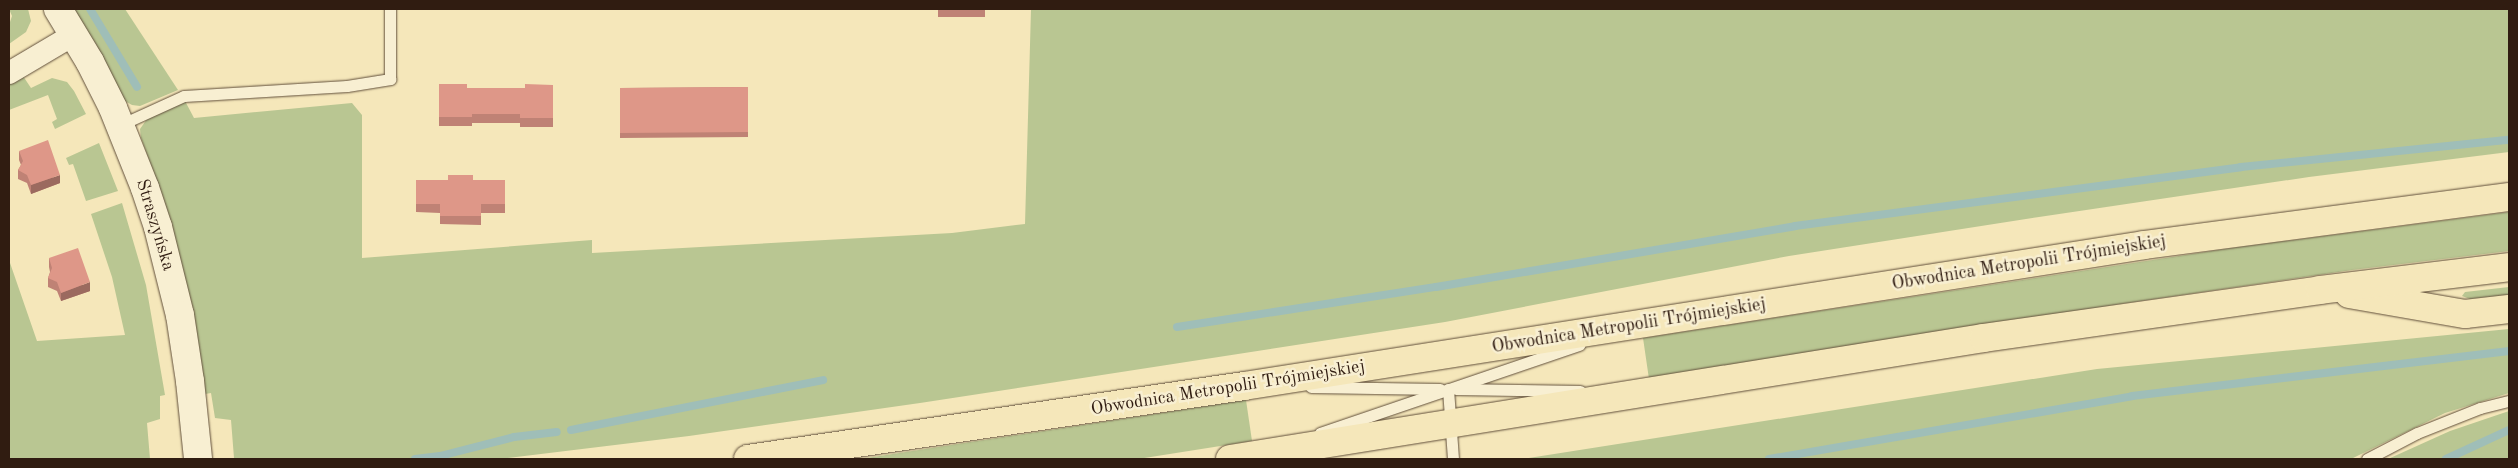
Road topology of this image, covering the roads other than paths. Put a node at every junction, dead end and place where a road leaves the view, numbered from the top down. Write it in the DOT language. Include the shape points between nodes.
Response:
graph roads {
  1 [pos="58,9"];
  2 [pos="390,9"];
  3 [pos="75,34"];
  4 [pos="9,73"];
  5 [pos="120,124"];
  6 [pos="2509,197"];
  7 [pos="2509,266"];
  8 [pos="2320,290"];
  9 [pos="2509,310"];
  10 [pos="1642,324"];
  11 [pos="1244,386"];
  12 [pos="1448,389"];
  13 [pos="1652,393"];
  14 [pos="2509,401"];
  15 [pos="1450,424"];
  16 [pos="198,457"];
  17 [pos="1242,457"];
  18 [pos="748,459"];
  19 [pos="1453,459"];
  20 [pos="2367,459"];
  1 -- 3 [label="street, Straszyńska"];
  2 -- 5 [label="lane" via="390,79 347,86 184,96"];
  3 -- 4 [label="street"];
  3 -- 5 [label="street, Straszyńska"];
  5 -- 16 [label="street, Straszyńska" via="158,227 180,315"];
  6 -- 10 [label="highway, Obwodnica Metropolii Trójmiejskiej" via="2144,244"];
  7 -- 8 [label="highway"];
  8 -- 9 [label="highway" via="2465,314"];
  8 -- 13 [label="highway" via="1984,338"];
  10 -- 11 [label="highway, Obwodnica Metropolii Trójmiejskiej"];
  10 -- 12 [label="lane"];
  11 -- 12 [label="lane"];
  11 -- 18 [label="highway, Obwodnica Metropolii Trójmiejskiej"];
  12 -- 13 [label="lane"];
  12 -- 15 [label="lane"];
  12 -- 17 [label="lane"];
  13 -- 15 [label="highway"];
  14 -- 20 [label="lane" via="2480,408 2417,433"];
  15 -- 17 [label="highway"];
  15 -- 19 [label="lane"];
}
